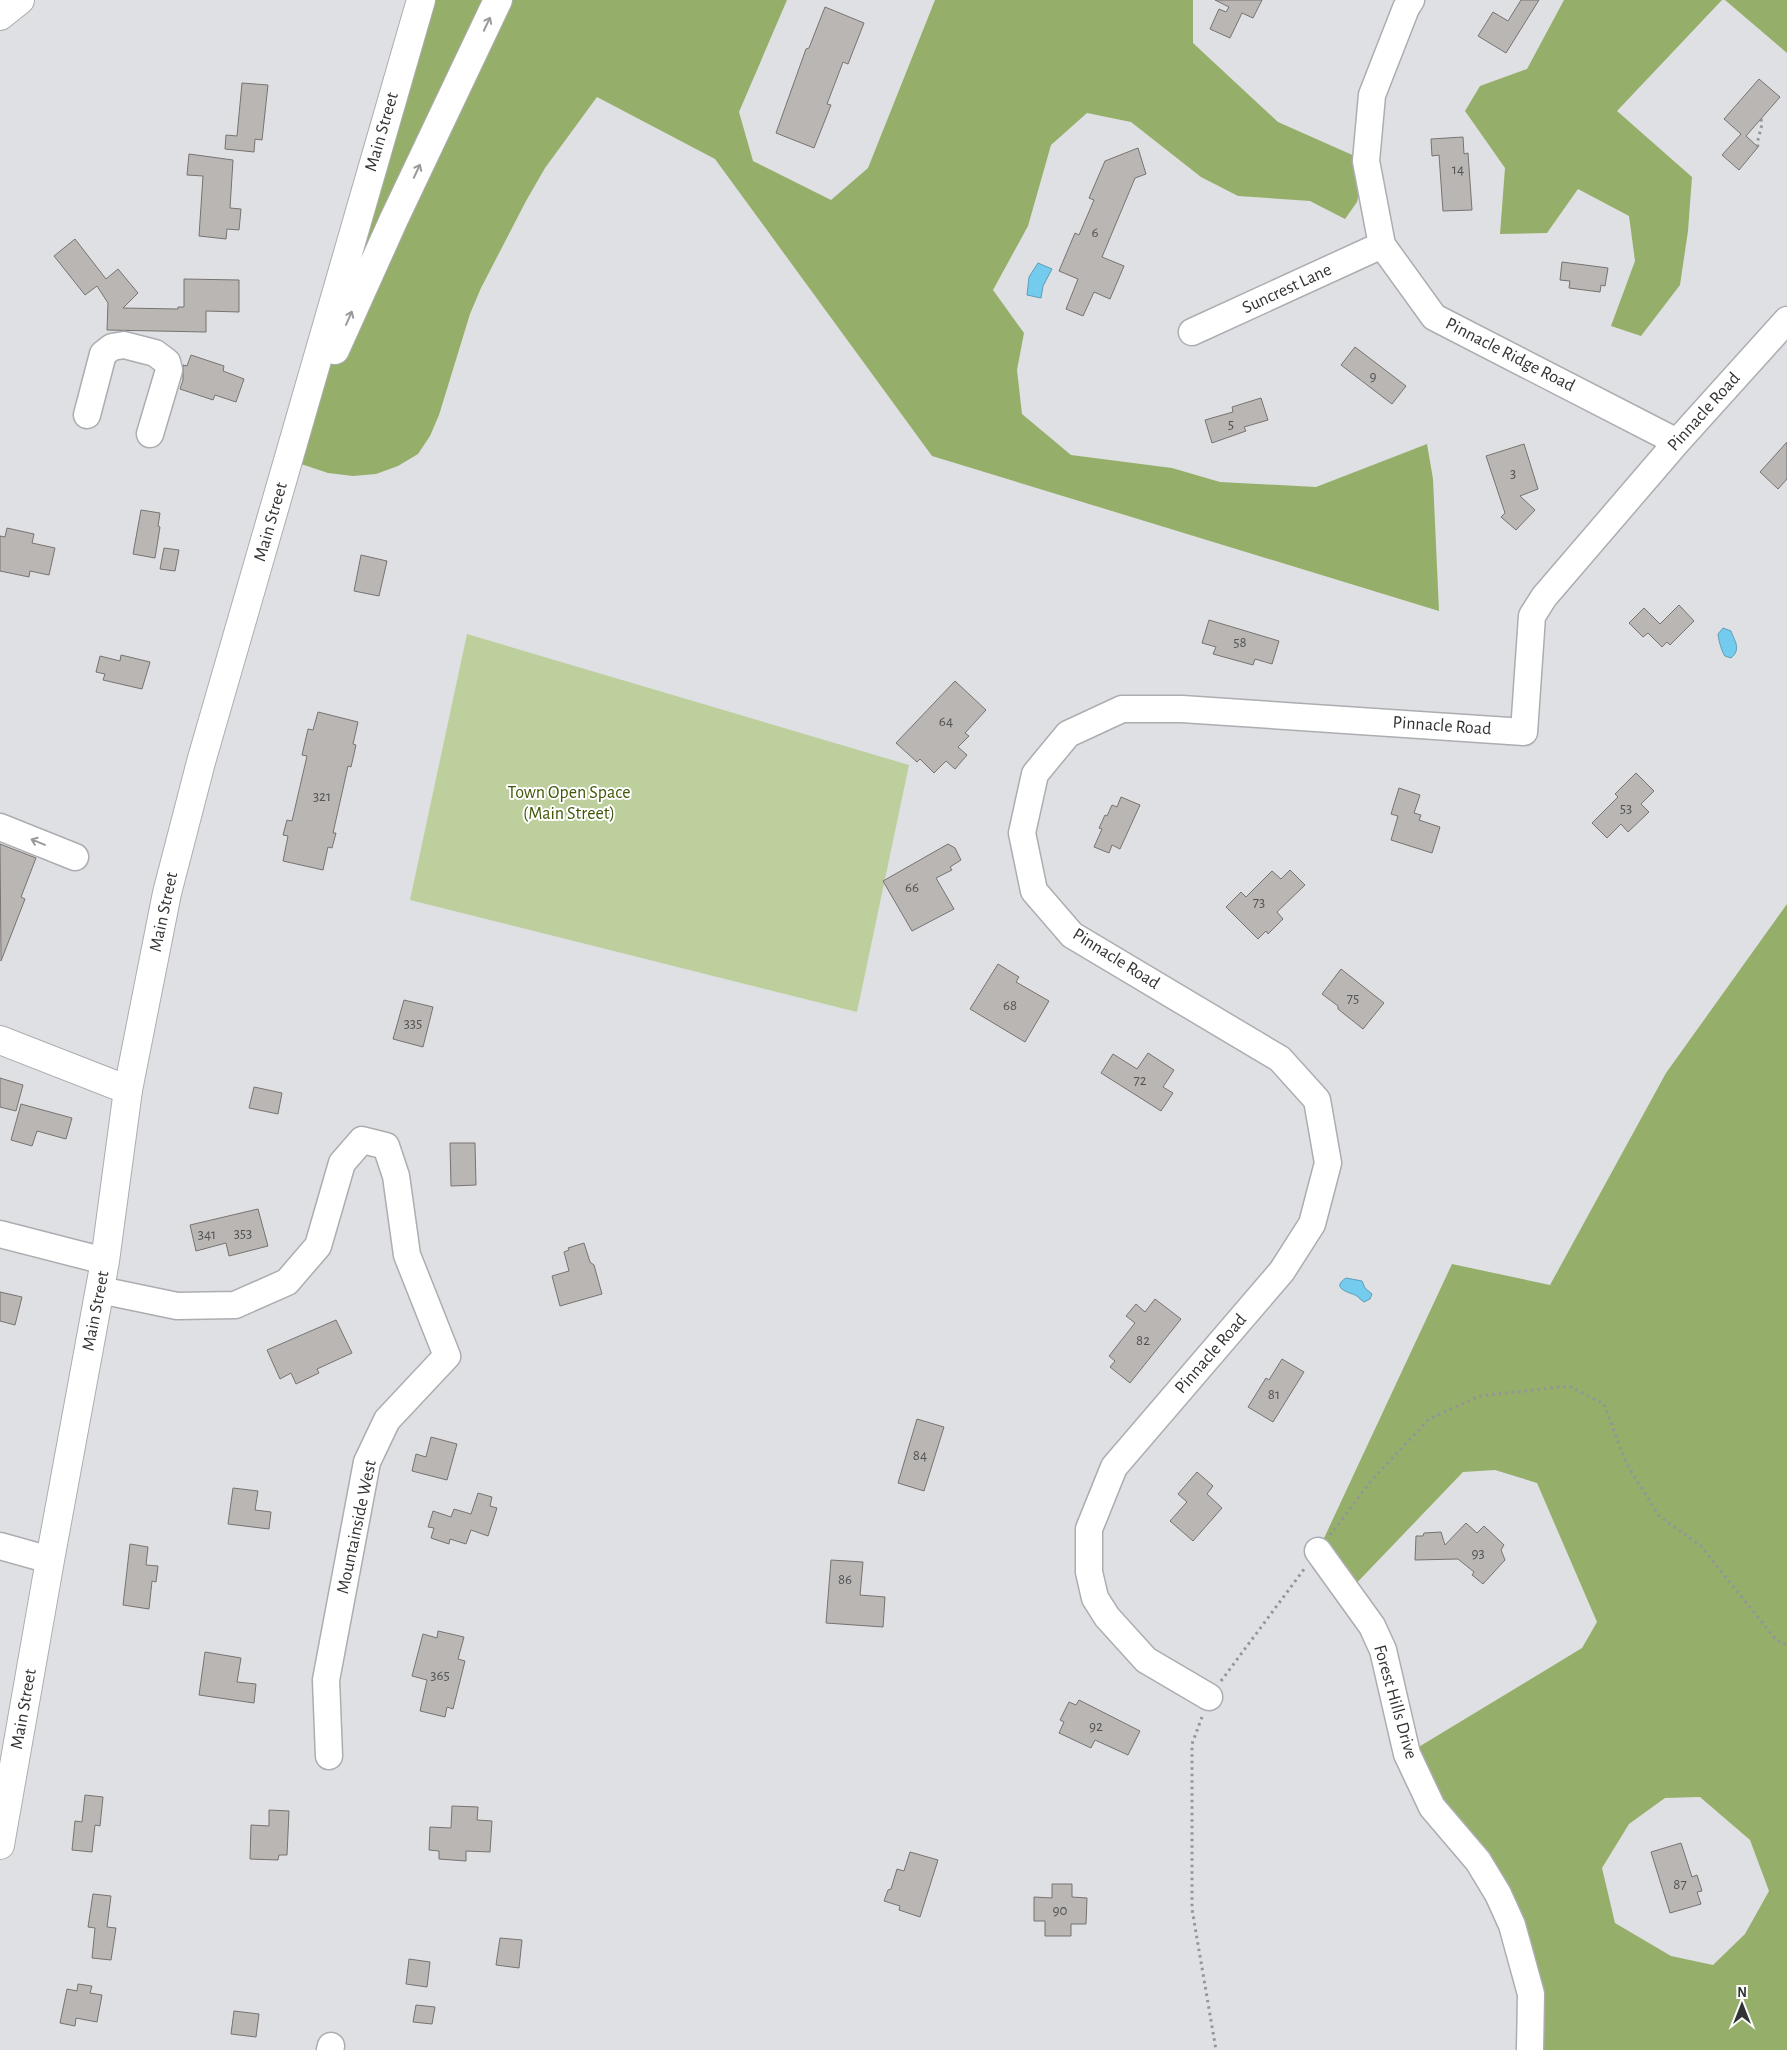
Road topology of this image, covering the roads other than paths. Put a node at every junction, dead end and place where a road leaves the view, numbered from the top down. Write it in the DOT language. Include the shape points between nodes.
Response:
graph roads {
  1 [pos="20,0"];
  2 [pos="421,0"];
  3 [pos="498,0"];
  4 [pos="1411,0"];
  5 [pos="0,16"];
  6 [pos="1382,245"];
  7 [pos="1787,320"];
  8 [pos="1192,332"];
  9 [pos="86,415"];
  10 [pos="150,434"];
  11 [pos="1677,442"];
  12 [pos="289,460"];
  13 [pos="0,827"];
  14 [pos="75,857"];
  15 [pos="0,1040"];
  16 [pos="128,1090"];
  17 [pos="0,1234"];
  18 [pos="106,1262"];
  19 [pos="100,1290"];
  20 [pos="0,1546"];
  21 [pos="1318,1551"];
  22 [pos="50,1560"];
  23 [pos="1209,1697"];
  24 [pos="329,1756"];
  25 [pos="0,1845"];
  26 [pos="1530,2050"];
  1 -- 5 [label="main road"];
  2 -- 12 [label="main road, Main Street"];
  12 -- 3 [label="main road, one-way" via="349,317"];
  4 -- 6 [label="street, Pinnacle Ridge Road" via="1372,95 1366,161"];
  6 -- 8 [label="street, Suncrest Lane"];
  6 -- 11 [label="street, Pinnacle Ridge Road" via="1434,316"];
  7 -- 11 [label="street, Pinnacle Road"];
  9 -- 10 [label="street" via="103,354 112,347 124,345 155,353 167,362 169,370"];
  11 -- 23 [label="street, Pinnacle Road" via="1544,597 1532,616 1524,732 1182,709 1122,710 1068,734 1035,774 1022,833 1034,891 1072,935 1280,1059 1317,1100 1328,1163 1312,1224 1282,1271 1114,1467 1088,1529 1088,1572 1095,1598 1107,1618 1146,1660"];
  12 -- 16 [label="main road, Main Street" via="181,836"];
  14 -- 13 [label="street, one-way"];
  15 -- 16 [label="main road"];
  16 -- 18 [label="main road, Main Street"];
  17 -- 18 [label="street"];
  18 -- 19 [label="main road, Main Street"];
  19 -- 22 [label="main road, Main Street"];
  19 -- 24 [label="street, Mountainside West" via="177,1306 235,1305 287,1282 318,1246 342,1164 362,1140 386,1146 396,1176 407,1255 447,1356 387,1420 367,1462 326,1680"];
  20 -- 22 [label="street"];
  21 -- 26 [label="street, Forest Hills Drive" via="1372,1626 1383,1650 1407,1754 1432,1807 1478,1861 1512,1925 1531,1994"];
  22 -- 25 [label="main road, Main Street"];
}
